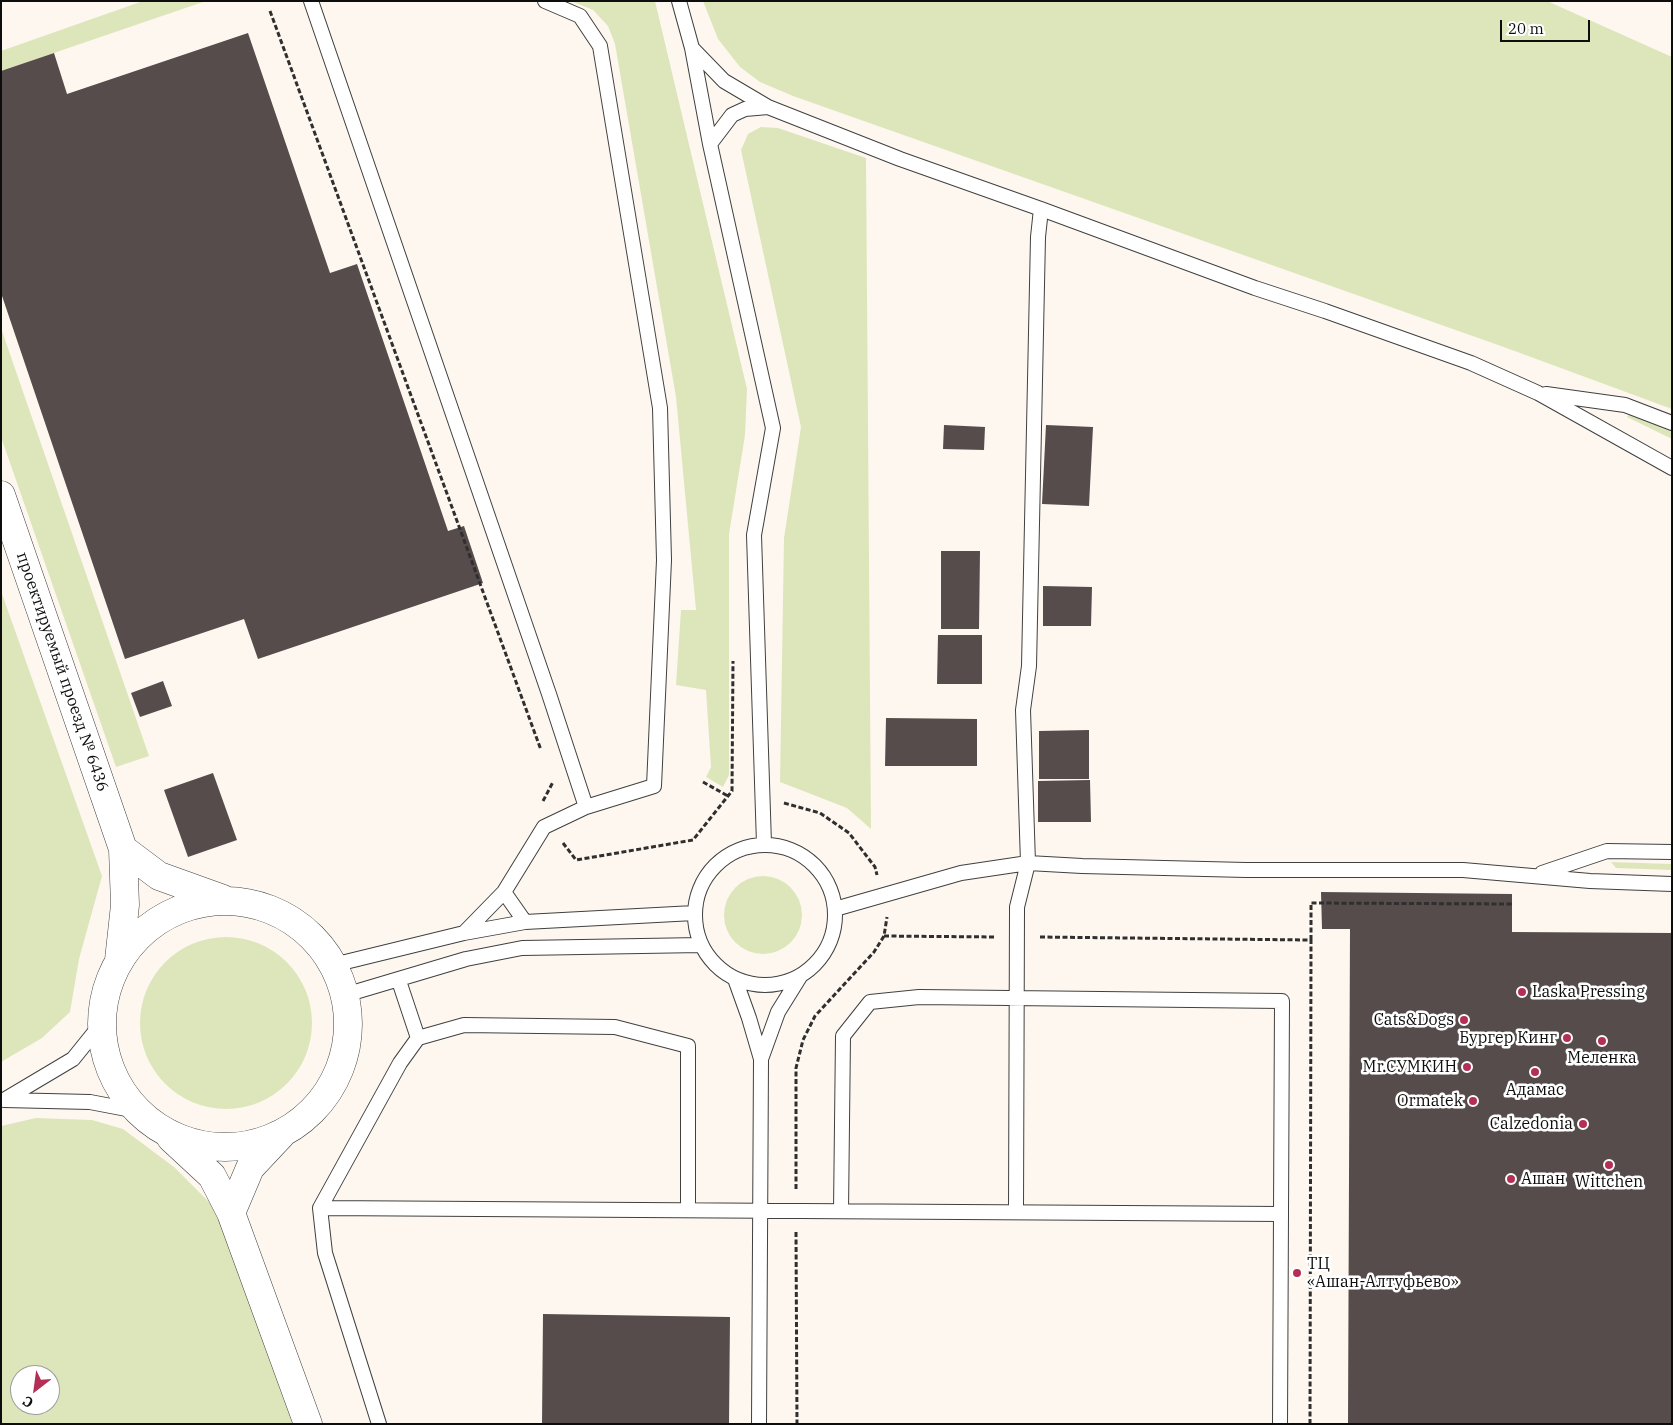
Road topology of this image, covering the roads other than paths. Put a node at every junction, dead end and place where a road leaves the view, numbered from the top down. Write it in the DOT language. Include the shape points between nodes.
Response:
graph roads {
  1 [pos="310,1"];
  2 [pos="545,1"];
  3 [pos="679,1"];
  4 [pos="692,48"];
  5 [pos="768,107"];
  6 [pos="710,144"];
  7 [pos="1041,209"];
  8 [pos="1538,393"];
  9 [pos="1672,423"];
  10 [pos="1672,468"];
  11 [pos="1,495"];
  12 [pos="586,807"];
  13 [pos="764,844"];
  14 [pos="123,849"];
  15 [pos="1672,852"];
  16 [pos="1028,862"];
  17 [pos="1536,875"];
  18 [pos="1672,884"];
  19 [pos="504,892"];
  20 [pos="227,900"];
  21 [pos="835,909"];
  22 [pos="694,913"];
  23 [pos="525,922"];
  24 [pos="464,933"];
  25 [pos="701,945"];
  26 [pos="119,960"];
  27 [pos="333,965"];
  28 [pos="801,975"];
  29 [pos="735,979"];
  30 [pos="399,981"];
  31 [pos="345,995"];
  32 [pos="1017,999"];
  33 [pos="102,1023"];
  34 [pos="418,1038"];
  35 [pos="761,1059"];
  36 [pos="2,1101"];
  37 [pos="137,1111"];
  38 [pos="163,1130"];
  39 [pos="283,1133"];
  40 [pos="320,1208"];
  41 [pos="688,1210"];
  42 [pos="760,1210"];
  43 [pos="841,1211"];
  44 [pos="1016,1212"];
  45 [pos="231,1213"];
  46 [pos="1281,1214"];
  47 [pos="308,1424"];
  48 [pos="379,1424"];
  49 [pos="759,1424"];
  50 [pos="1280,1424"];
  1 -- 12 [label="lane"];
  2 -- 12 [label="lane" via="580,16 600,46 660,408 664,560 654,786"];
  3 -- 4 [label="lane"];
  4 -- 5 [label="lane" via="724,81"];
  4 -- 6 [label="lane"];
  5 -- 6 [label="lane" via="745,109 732,115"];
  5 -- 7 [label="lane" via="900,159"];
  6 -- 13 [label="lane" via="773,428 754,535"];
  7 -- 8 [label="lane" via="1471,363"];
  7 -- 16 [label="lane" via="1037,265 1029,666 1023,710"];
  8 -- 9 [label="lane" via="1624,405"];
  8 -- 10 [label="lane"];
  11 -- 14 [label="street, проектируемый проезд № 6436"];
  12 -- 19 [label="lane" via="544,826"];
  13 -- 21 [label="lane" via="804,856 820,870 830,889"];
  13 -- 22 [label="lane" via="723,858 708,873 698,892"];
  14 -- 20 [label="street" via="160,876"];
  14 -- 26 [label="street, проектируемый проезд № 6436" via="125,905"];
  15 -- 17 [label="lane" via="1607,851"];
  16 -- 17 [label="lane" via="1246,870 1463,870"];
  16 -- 21 [label="lane" via="961,873"];
  16 -- 32 [label="lane" via="1017,907"];
  17 -- 18 [label="lane"];
  19 -- 23 [label="lane"];
  19 -- 24 [label="lane"];
  20 -- 26 [label="street" via="195,904 165,916 139,936"];
  20 -- 27 [label="street" via="259,905 289,919 314,939"];
  21 -- 28 [label="lane" via="834,929 828,947"];
  22 -- 23 [label="lane"];
  22 -- 25 [label="lane"];
  23 -- 24 [label="lane"];
  24 -- 27 [label="lane"];
  25 -- 29 [label="lane" via="715,965"];
  25 -- 30 [label="lane" via="522,948 466,959"];
  26 -- 33 [label="street" via="106,990"];
  27 -- 31 [label="street"];
  28 -- 29 [label="lane" via="780,984 765,985"];
  28 -- 35 [label="lane" via="778,1012"];
  29 -- 35 [label="lane"];
  30 -- 31 [label="lane"];
  30 -- 34 [label="lane"];
  31 -- 39 [label="street" via="348,1027 343,1059 330,1089 310,1114"];
  32 -- 43 [label="lane" via="919,998 870,1002 842,1036"];
  32 -- 44 [label="lane"];
  32 -- 46 [label="lane" via="1282,1001"];
  33 -- 36 [label="lane" via="72,1059"];
  33 -- 37 [label="street" via="106,1055 118,1085"];
  34 -- 40 [label="lane" via="400,1064"];
  34 -- 41 [label="lane" via="464,1025 615,1027 688,1046"];
  35 -- 42 [label="lane"];
  36 -- 37 [label="lane" via="90,1102"];
  37 -- 38 [label="street"];
  38 -- 39 [label="street" via="192,1143 223,1147 254,1144"];
  38 -- 45 [label="street" via="212,1176"];
  39 -- 45 [label="street" via="250,1168"];
  40 -- 41 [label="lane"];
  40 -- 48 [label="lane" via="325,1253"];
  41 -- 42 [label="lane"];
  42 -- 43 [label="lane"];
  42 -- 49 [label="lane"];
  43 -- 44 [label="lane"];
  44 -- 46 [label="lane"];
  45 -- 47 [label="street"];
  46 -- 50 [label="lane"];
}
